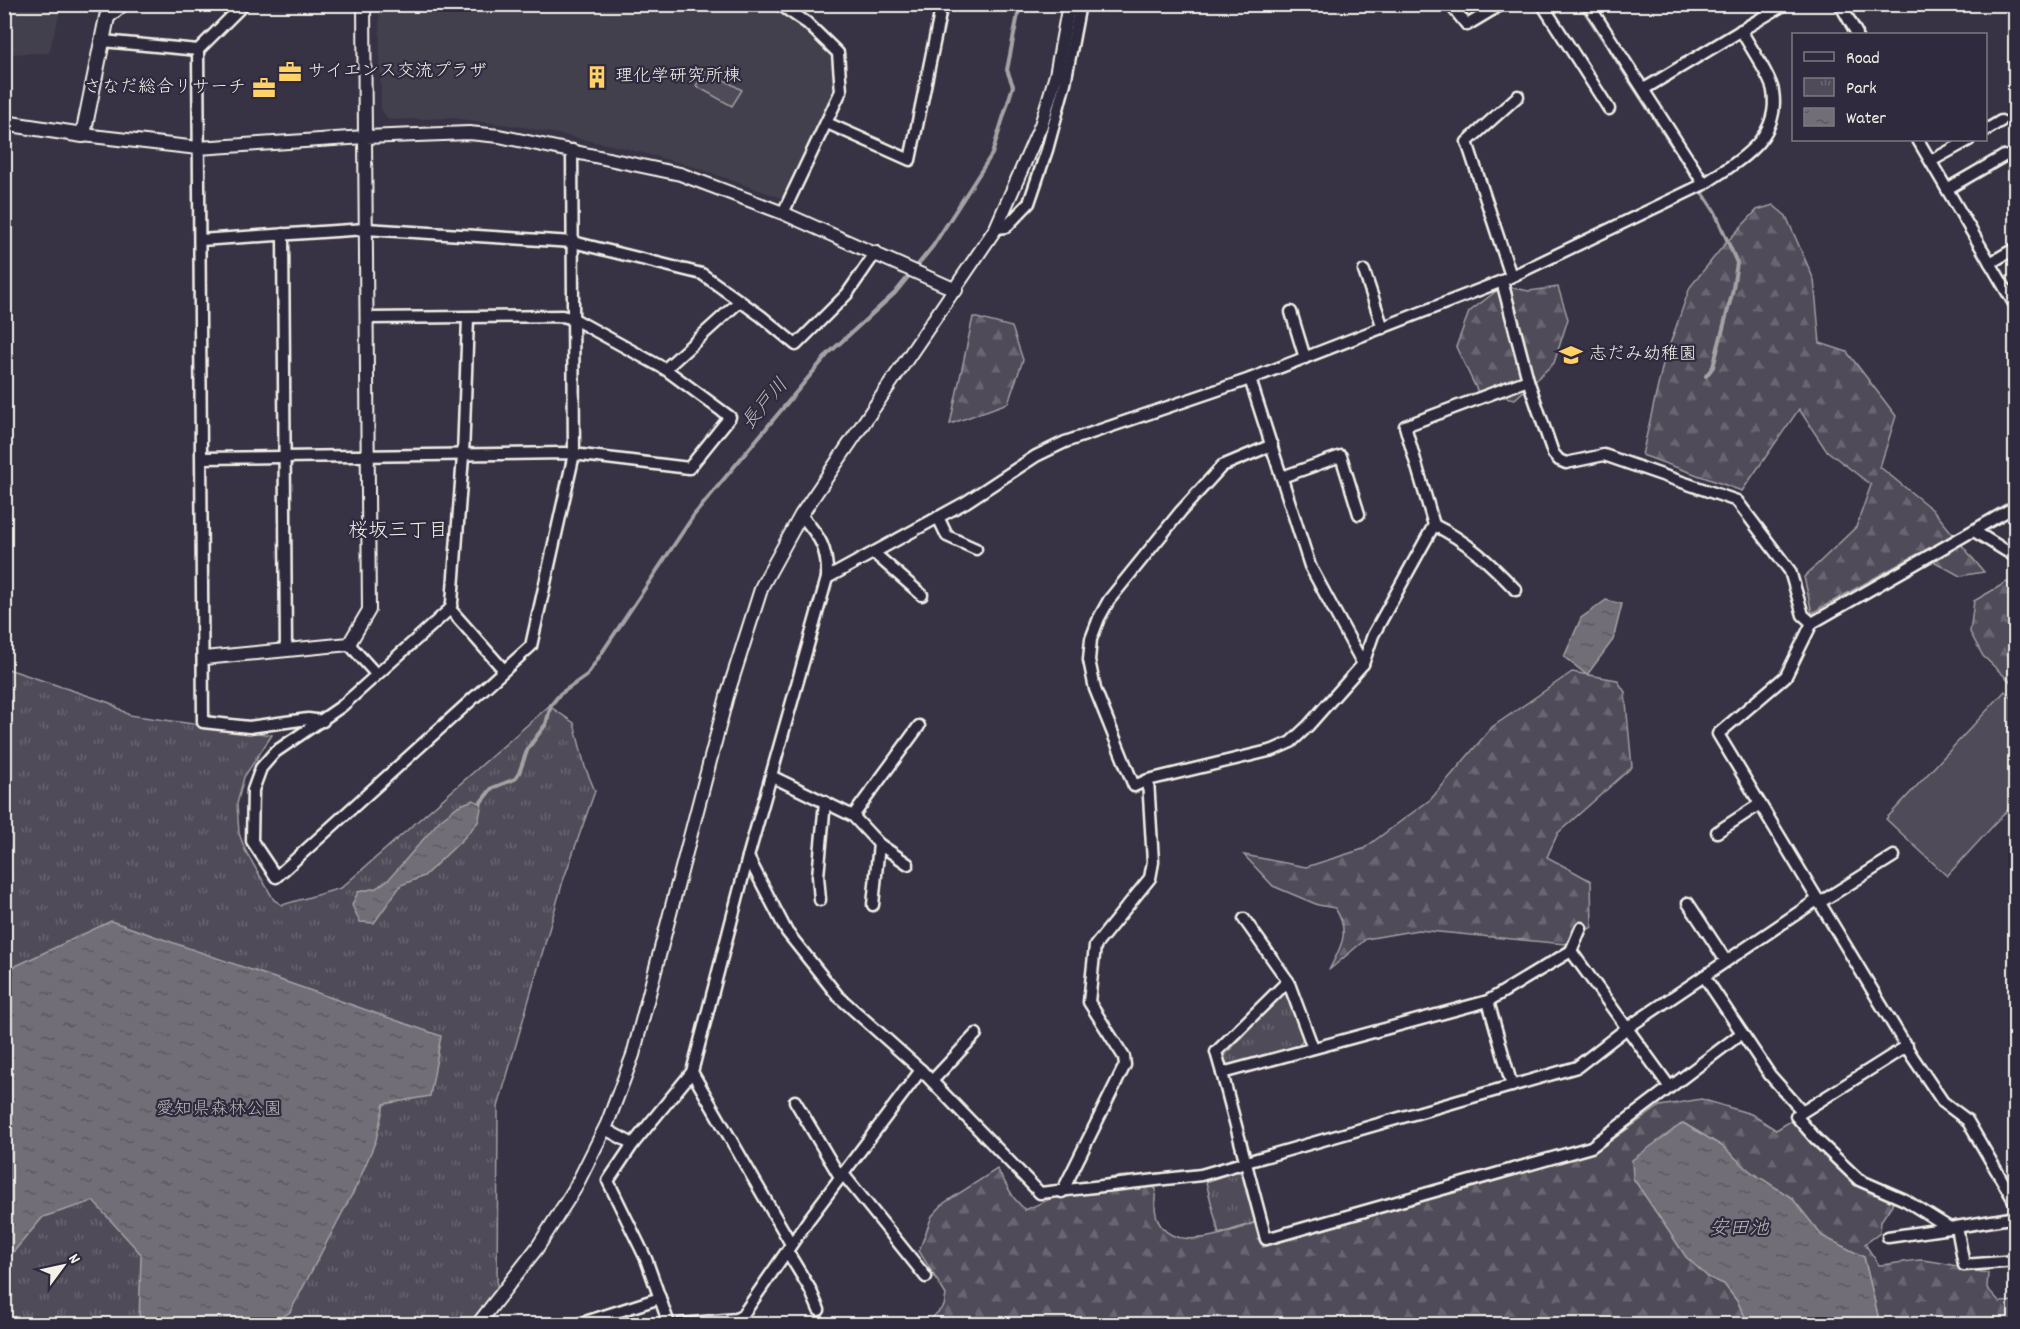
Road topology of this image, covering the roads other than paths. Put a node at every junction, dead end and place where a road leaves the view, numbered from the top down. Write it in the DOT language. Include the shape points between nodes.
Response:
graph roads {
  1 [pos="122,4"];
  2 [pos="244,4"];
  3 [pos="364,4"];
  4 [pos="779,4"];
  5 [pos="942,4"];
  6 [pos="1069,4"];
  7 [pos="1080,4"];
  8 [pos="1450,4"];
  9 [pos="1503,4"];
  10 [pos="1542,4"];
  11 [pos="1588,4"];
  12 [pos="1785,4"];
  13 [pos="1840,4"];
  14 [pos="1741,30"];
  15 [pos="1856,33"];
  16 [pos="103,41"];
  17 [pos="198,50"];
  18 [pos="1644,89"];
  19 [pos="1518,96"];
  20 [pos="1609,109"];
  21 [pos="2001,121"];
  22 [pos="4,123"];
  23 [pos="827,123"];
  24 [pos="1987,129"];
  25 [pos="83,135"];
  26 [pos="365,137"];
  27 [pos="1919,141"];
  28 [pos="1967,141"];
  29 [pos="198,148"];
  30 [pos="573,150"];
  31 [pos="2004,156"];
  32 [pos="1931,161"];
  33 [pos="1699,186"];
  34 [pos="1947,189"];
  35 [pos="783,213"];
  36 [pos="996,228"];
  37 [pos="366,229"];
  38 [pos="283,234"];
  39 [pos="200,240"];
  40 [pos="573,242"];
  41 [pos="2016,248"];
  42 [pos="876,252"];
  43 [pos="1990,263"];
  44 [pos="1364,271"];
  45 [pos="1506,279"];
  46 [pos="956,290"];
  47 [pos="740,301"];
  48 [pos="2016,308"];
  49 [pos="1291,312"];
  50 [pos="368,318"];
  51 [pos="468,318"];
  52 [pos="574,319"];
  53 [pos="1383,328"];
  54 [pos="1305,358"];
  55 [pos="665,369"];
  56 [pos="1250,379"];
  57 [pos="1528,380"];
  58 [pos="1272,445"];
  59 [pos="574,454"];
  60 [pos="285,456"];
  61 [pos="368,456"];
  62 [pos="463,456"];
  63 [pos="202,458"];
  64 [pos="1282,477"];
  65 [pos="2016,506"];
  66 [pos="1359,514"];
  67 [pos="801,515"];
  68 [pos="938,517"];
  69 [pos="1434,525"];
  70 [pos="1974,531"];
  71 [pos="976,549"];
  72 [pos="874,553"];
  73 [pos="2016,558"];
  74 [pos="827,578"];
  75 [pos="1516,590"];
  76 [pos="922,595"];
  77 [pos="450,609"];
  78 [pos="1812,623"];
  79 [pos="349,644"];
  80 [pos="286,650"];
  81 [pos="204,658"];
  82 [pos="1363,664"];
  83 [pos="503,669"];
  84 [pos="376,674"];
  85 [pos="323,721"];
  86 [pos="919,726"];
  87 [pos="771,776"];
  88 [pos="1148,780"];
  89 [pos="825,802"];
  90 [pos="1760,804"];
  91 [pos="853,816"];
  92 [pos="1717,832"];
  93 [pos="879,844"];
  94 [pos="1894,856"];
  95 [pos="748,857"];
  96 [pos="908,864"];
  97 [pos="820,900"];
  98 [pos="1818,901"];
  99 [pos="1688,903"];
  100 [pos="873,905"];
  101 [pos="1244,920"];
  102 [pos="1581,928"];
  103 [pos="1571,951"];
  104 [pos="1726,961"];
  105 [pos="1704,976"];
  106 [pos="1288,981"];
  107 [pos="1488,1001"];
  108 [pos="1628,1028"];
  109 [pos="1742,1033"];
  110 [pos="976,1034"];
  111 [pos="1907,1046"];
  112 [pos="1313,1047"];
  113 [pos="921,1070"];
  114 [pos="692,1072"];
  115 [pos="1222,1072"];
  116 [pos="932,1081"];
  117 [pos="1512,1086"];
  118 [pos="1668,1086"];
  119 [pos="795,1101"];
  120 [pos="1802,1111"];
  121 [pos="605,1129"];
  122 [pos="633,1144"];
  123 [pos="1246,1163"];
  124 [pos="842,1176"];
  125 [pos="1062,1192"];
  126 [pos="2016,1204"];
  127 [pos="2016,1217"];
  128 [pos="1953,1228"];
  129 [pos="1888,1237"];
  130 [pos="789,1248"];
  131 [pos="2016,1261"];
  132 [pos="926,1277"];
  133 [pos="660,1298"];
  134 [pos="819,1310"];
  135 [pos="478,1324"];
  136 [pos="579,1324"];
  137 [pos="669,1324"];
  138 [pos="681,1324"];
  1 -- 16 [label="main road" via="107,17"];
  2 -- 17 [label="street"];
  3 -- 26 [label="street"];
  4 -- 23 [label="street" via="807,23 838,53 841,91"];
  5 -- 23 [label="street" via="910,160"];
  6 -- 36 [label="street" via="1056,75 1041,125"];
  7 -- 36 [label="street" via="1062,94 1029,203 1006,227"];
  8 -- 9 [label="street" via="1467,25"];
  10 -- 20 [label="street"];
  11 -- 18 [label="street"];
  12 -- 14 [label="street"];
  13 -- 15 [label="street"];
  14 -- 18 [label="street"];
  14 -- 33 [label="street" via="1773,90 1772,118 1751,153"];
  16 -- 17 [label="street"];
  16 -- 25 [label="main road"];
  17 -- 29 [label="street"];
  18 -- 33 [label="street"];
  19 -- 45 [label="street" via="1467,142"];
  21 -- 24 [label="street"];
  22 -- 25 [label="main road"];
  23 -- 35 [label="street"];
  25 -- 29 [label="street"];
  26 -- 29 [label="street"];
  26 -- 30 [label="street" via="469,133"];
  26 -- 37 [label="street"];
  27 -- 32 [label="street"];
  28 -- 32 [label="street"];
  29 -- 39 [label="street"];
  30 -- 35 [label="street" via="680,174"];
  30 -- 40 [label="street"];
  31 -- 34 [label="street"];
  32 -- 34 [label="street"];
  33 -- 45 [label="street"];
  34 -- 43 [label="street"];
  35 -- 42 [label="street"];
  36 -- 46 [label="street"];
  37 -- 38 [label="street"];
  37 -- 40 [label="street"];
  37 -- 50 [label="street"];
  38 -- 39 [label="street"];
  38 -- 60 [label="street"];
  39 -- 63 [label="street"];
  40 -- 47 [label="street" via="702,274"];
  40 -- 52 [label="street"];
  41 -- 43 [label="street"];
  42 -- 46 [label="street"];
  42 -- 47 [label="street" via="847,294 796,345"];
  43 -- 48 [label="street"];
  44 -- 53 [label="street"];
  45 -- 53 [label="street"];
  45 -- 57 [label="street"];
  46 -- 67 [label="street"];
  47 -- 55 [label="street"];
  49 -- 54 [label="street"];
  50 -- 51 [label="street"];
  50 -- 61 [label="street"];
  51 -- 52 [label="street"];
  51 -- 62 [label="street"];
  52 -- 55 [label="street"];
  52 -- 59 [label="street"];
  53 -- 54 [label="street"];
  54 -- 56 [label="street"];
  55 -- 59 [label="street" via="730,417 693,466"];
  56 -- 58 [label="street"];
  56 -- 68 [label="street" via="1065,441"];
  57 -- 69 [label="street" via="1405,426"];
  57 -- 78 [label="street" via="1553,453 1559,460 1566,463 1604,455 1737,501 1790,571 1803,615"];
  58 -- 64 [label="street"];
  58 -- 88 [label="street" via="1222,466 1109,600 1091,639 1089,660 1100,703 1134,786"];
  59 -- 62 [label="street"];
  59 -- 83 [label="street" via="531,646"];
  60 -- 61 [label="street"];
  60 -- 63 [label="street"];
  60 -- 80 [label="street"];
  61 -- 62 [label="street"];
  61 -- 79 [label="street" via="369,610"];
  62 -- 77 [label="street"];
  63 -- 81 [label="street"];
  64 -- 66 [label="street" via="1341,456"];
  64 -- 82 [label="street" via="1310,566"];
  65 -- 70 [label="street"];
  67 -- 74 [label="street" via="818,536 827,558"];
  67 -- 121 [label="street" via="762,586 727,696 633,1055"];
  68 -- 71 [label="street" via="948,536"];
  68 -- 72 [label="street"];
  69 -- 75 [label="street" via="1486,558"];
  69 -- 82 [label="street" via="1372,635"];
  70 -- 73 [label="street"];
  70 -- 78 [label="street"];
  72 -- 74 [label="street"];
  72 -- 76 [label="street"];
  74 -- 87 [label="street"];
  77 -- 83 [label="street"];
  77 -- 84 [label="street"];
  78 -- 90 [label="street" via="1786,676 1718,734"];
  79 -- 80 [label="street"];
  79 -- 84 [label="street"];
  80 -- 81 [label="street"];
  81 -- 85 [label="street" via="203,722 249,727 308,719"];
  82 -- 88 [label="street" via="1291,742 1273,750"];
  83 -- 85 [label="street" via="276,877 252,841 253,790 261,768 275,752"];
  84 -- 85 [label="street"];
  86 -- 91 [label="street"];
  87 -- 89 [label="street"];
  87 -- 95 [label="street"];
  88 -- 125 [label="street" via="1153,862 1150,878 1095,946 1089,1002 1124,1057 1125,1065"];
  89 -- 91 [label="street"];
  89 -- 97 [label="street" via="818,876"];
  90 -- 92 [label="street"];
  90 -- 98 [label="street"];
  91 -- 93 [label="street"];
  93 -- 96 [label="street"];
  93 -- 100 [label="street"];
  94 -- 98 [label="street"];
  95 -- 113 [label="street" via="787,932 838,996"];
  95 -- 114 [label="street"];
  98 -- 104 [label="street"];
  98 -- 111 [label="street"];
  99 -- 104 [label="street"];
  101 -- 106 [label="street"];
  102 -- 103 [label="street"];
  103 -- 107 [label="street"];
  103 -- 108 [label="street"];
  104 -- 105 [label="street"];
  105 -- 108 [label="street"];
  105 -- 109 [label="street"];
  106 -- 112 [label="street"];
  106 -- 115 [label="street" via="1216,1053"];
  107 -- 112 [label="street"];
  107 -- 117 [label="street"];
  108 -- 117 [label="street" via="1577,1067"];
  108 -- 118 [label="street"];
  109 -- 118 [label="street"];
  109 -- 120 [label="street" via="1770,1075"];
  110 -- 116 [label="street"];
  111 -- 120 [label="street"];
  111 -- 126 [label="street" via="1943,1102 1967,1120"];
  112 -- 115 [label="street"];
  113 -- 116 [label="street"];
  113 -- 124 [label="street"];
  114 -- 122 [label="street"];
  114 -- 130 [label="street"];
  115 -- 123 [label="street"];
  116 -- 125 [label="street" via="1040,1193"];
  117 -- 123 [label="street"];
  118 -- 123 [label="street" via="1591,1147 1266,1239"];
  119 -- 124 [label="street"];
  120 -- 128 [label="street" via="1797,1116 1809,1131 1859,1180 1905,1200"];
  121 -- 122 [label="street"];
  121 -- 135 [label="street" via="574,1190 537,1248"];
  122 -- 133 [label="street" via="608,1181 646,1258"];
  123 -- 125 [label="street" via="1201,1175"];
  124 -- 130 [label="street"];
  124 -- 132 [label="street"];
  127 -- 128 [label="street"];
  128 -- 129 [label="street"];
  128 -- 131 [label="street" via="1965,1265"];
  130 -- 134 [label="street"];
  130 -- 138 [label="street" via="742,1316"];
  133 -- 136 [label="street"];
  133 -- 137 [label="street"];
}
